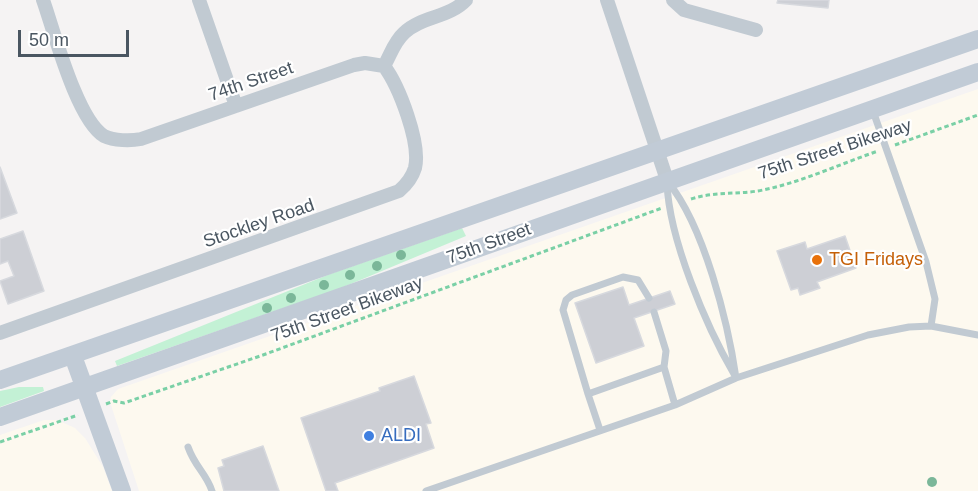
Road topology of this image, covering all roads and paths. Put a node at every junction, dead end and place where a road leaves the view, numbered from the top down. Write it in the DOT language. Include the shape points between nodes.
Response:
graph roads {
  1 [pos="44,0"];
  2 [pos="199,0"];
  3 [pos="466,0"];
  4 [pos="673,0"];
  5 [pos="610,1"];
  6 [pos="756,30"];
  7 [pos="978,39"];
  8 [pos="384,66"];
  9 [pos="978,72"];
  10 [pos="236,106"];
  11 [pos="873,109"];
  12 [pos="978,115"];
  13 [pos="886,148"];
  14 [pos="657,151"];
  15 [pos="667,180"];
  16 [pos="699,196"];
  17 [pos="655,211"];
  18 [pos="649,298"];
  19 [pos="654,312"];
  20 [pos="932,326"];
  21 [pos="0,333"];
  22 [pos="978,335"];
  23 [pos="73,356"];
  24 [pos="664,367"];
  25 [pos="736,378"];
  26 [pos="0,380"];
  27 [pos="84,387"];
  28 [pos="588,394"];
  29 [pos="114,401"];
  30 [pos="675,405"];
  31 [pos="0,417"];
  32 [pos="53,425"];
  33 [pos="600,430"];
  34 [pos="0,442"];
  35 [pos="188,447"];
  36 [pos="448,487"];
  37 [pos="123,491"];
  38 [pos="212,491"];
  39 [pos="426,491"];
  1 -- 10 [label="street, 74th Street" via="82,111 105,136 130,141"];
  2 -- 10 [label="street"];
  3 -- 8 [label="street" via="452,11 418,23 405,33 394,44"];
  4 -- 6 [label="street" via="684,10"];
  5 -- 14 [label="street"];
  7 -- 14 [label="main road, 75th Street"];
  8 -- 10 [label="street, 74th Street" via="354,65"];
  8 -- 21 [label="street, Stockley Road" via="393,77 415,146 414,170 399,191"];
  9 -- 11 [label="main road, 75th Street"];
  11 -- 13 [label="lane"];
  11 -- 15 [label="main road, 75th Street"];
  12 -- 13 [label="path, 75th Street Bikeway"];
  13 -- 16 [label="path, 75th Street Bikeway" via="764,190"];
  13 -- 20 [label="lane" via="926,262 935,299"];
  14 -- 15 [label="street"];
  14 -- 23 [label="main road, 75th Street"];
  15 -- 25 [label="lane" via="670,215 711,336"];
  15 -- 25 [label="lane" via="688,209 729,330"];
  15 -- 27 [label="main road, 75th Street"];
  17 -- 29 [label="path, 75th Street Bikeway" via="263,355 124,403"];
  18 -- 28 [label="lane" via="638,280 623,277 566,300 563,310"];
  19 -- 24 [label="lane" via="666,351"];
  20 -- 22 [label="lane"];
  20 -- 25 [label="lane" via="868,335"];
  23 -- 26 [label="main road, 75th Street"];
  23 -- 27 [label="main road"];
  24 -- 28 [label="lane"];
  24 -- 30 [label="lane"];
  25 -- 30 [label="lane"];
  27 -- 31 [label="main road, 75th Street"];
  27 -- 37 [label="main road"];
  28 -- 33 [label="lane"];
  30 -- 33 [label="lane"];
  32 -- 34 [label="path"];
  33 -- 36 [label="lane"];
  35 -- 38 [label="lane" via="194,465 208,478"];
  36 -- 39 [label="lane"];
}
